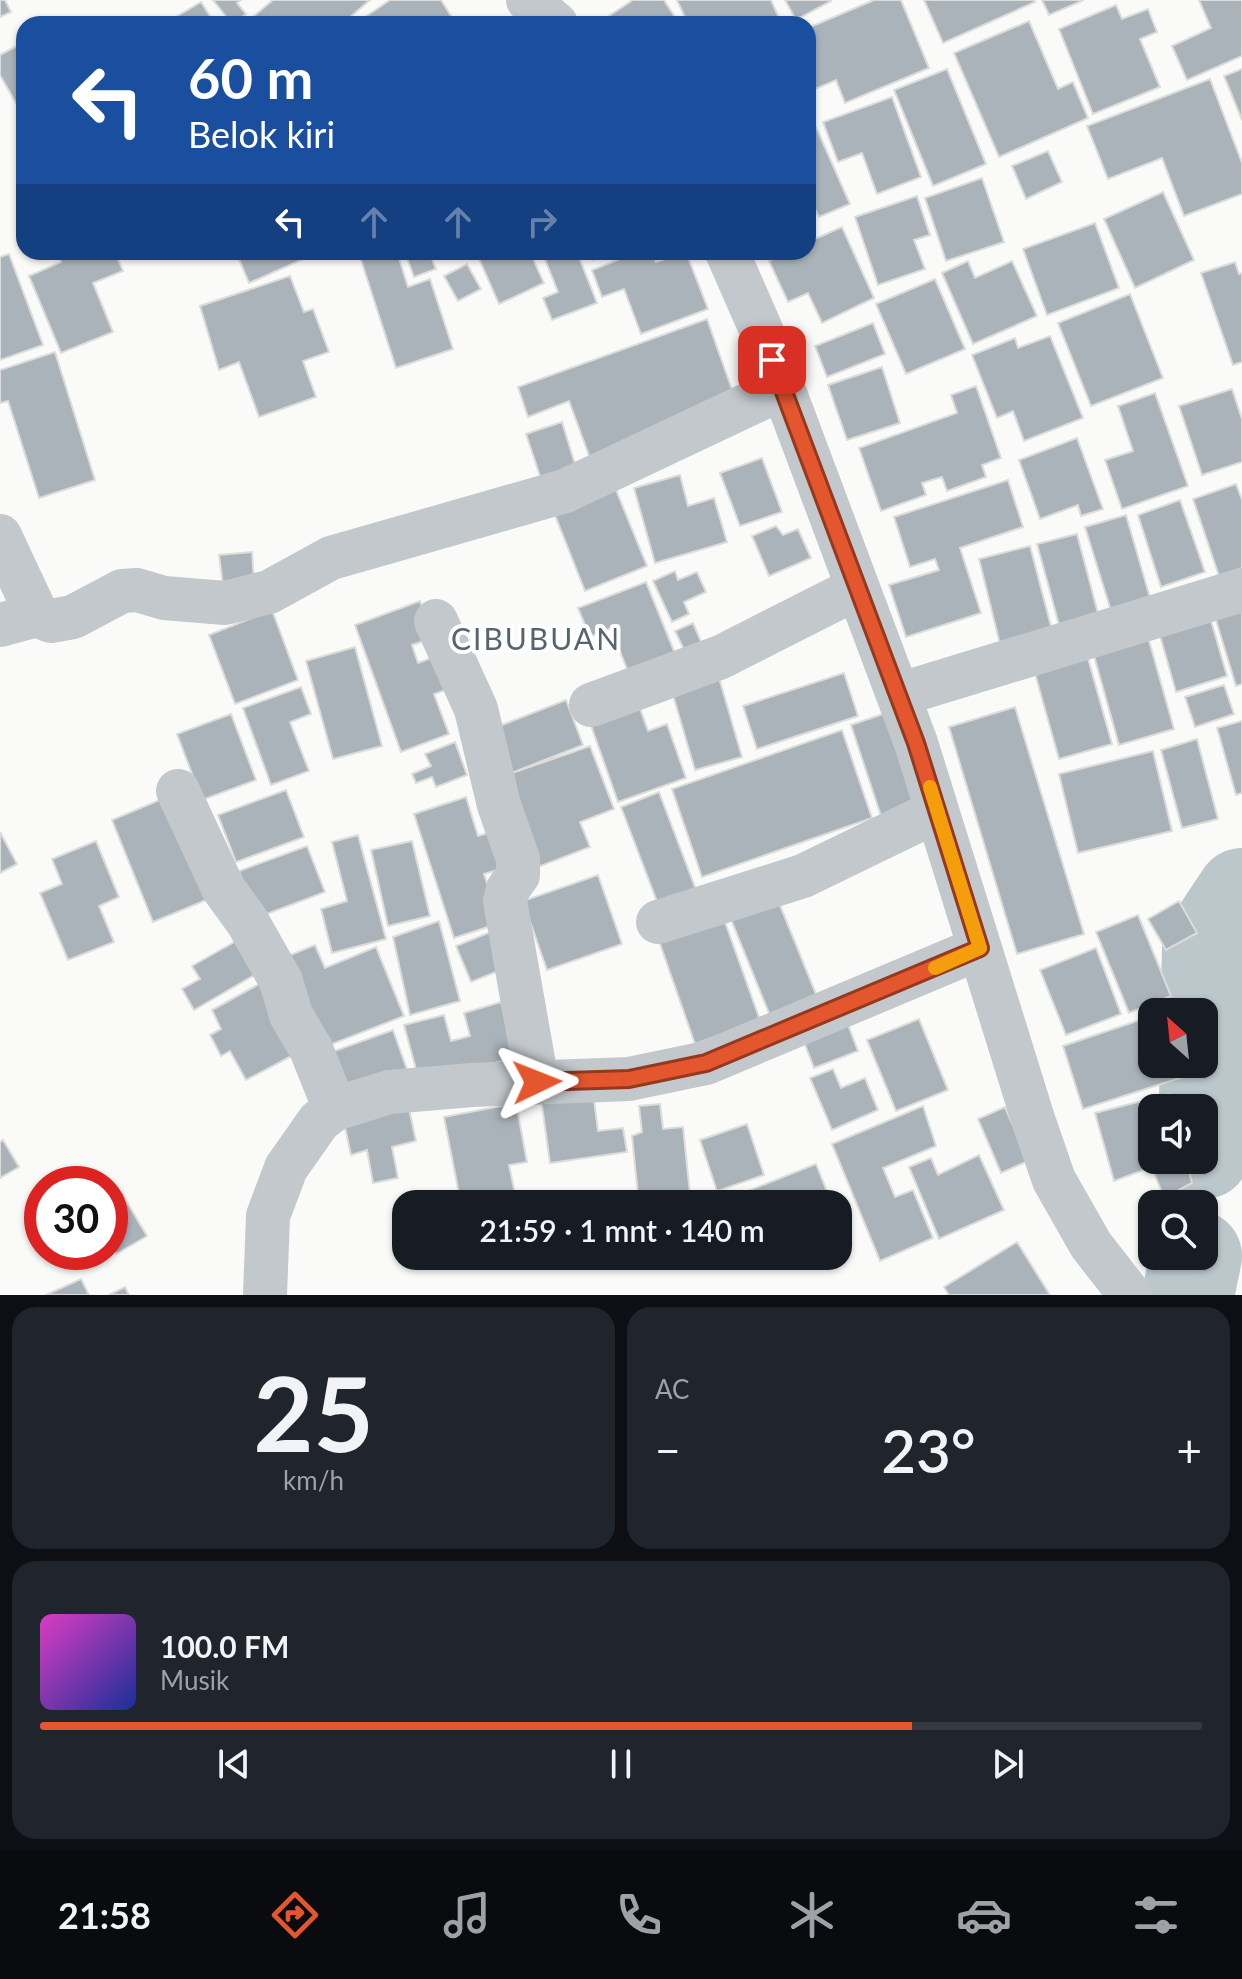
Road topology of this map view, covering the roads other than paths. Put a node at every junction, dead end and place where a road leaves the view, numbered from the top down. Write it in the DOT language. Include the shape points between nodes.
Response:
graph roads {
  1 [pos="528,0"];
  2 [pos="547,16"];
  3 [pos="730,260"];
  4 [pos="783,388"];
  5 [pos="0,536"];
  6 [pos="857,588"];
  7 [pos="1242,590"];
  8 [pos="19,620"];
  9 [pos="436,621"];
  10 [pos="898,695"];
  11 [pos="591,705"];
  12 [pos="178,791"];
  13 [pos="937,811"];
  14 [pos="658,922"];
  15 [pos="980,948"];
  16 [pos="537,1082"];
  17 [pos="335,1109"];
  18 [pos="1127,1292"];
  19 [pos="265,1295"];
  1 -- 2 [label="street"];
  3 -- 4 [label="street"];
  4 -- 6 [label="street"];
  4 -- 8 [label="street" via="565,491 331,558 269,592 225,603 122,591 73,617"];
  5 -- 8 [label="street"];
  6 -- 10 [label="street"];
  6 -- 11 [label="street" via="721,657"];
  7 -- 10 [label="street"];
  9 -- 16 [label="street" via="476,709 518,859 518,875 505,901"];
  10 -- 13 [label="street"];
  12 -- 17 [label="street" via="223,888 281,981 291,1015"];
  13 -- 14 [label="street" via="803,876"];
  13 -- 15 [label="street"];
  15 -- 16 [label="street" via="706,1063 629,1079"];
  15 -- 18 [label="street" via="1054,1180 1091,1245"];
  16 -- 17 [label="street" via="389,1092"];
  17 -- 19 [label="street" via="319,1121 286,1168 268,1216"];
}
